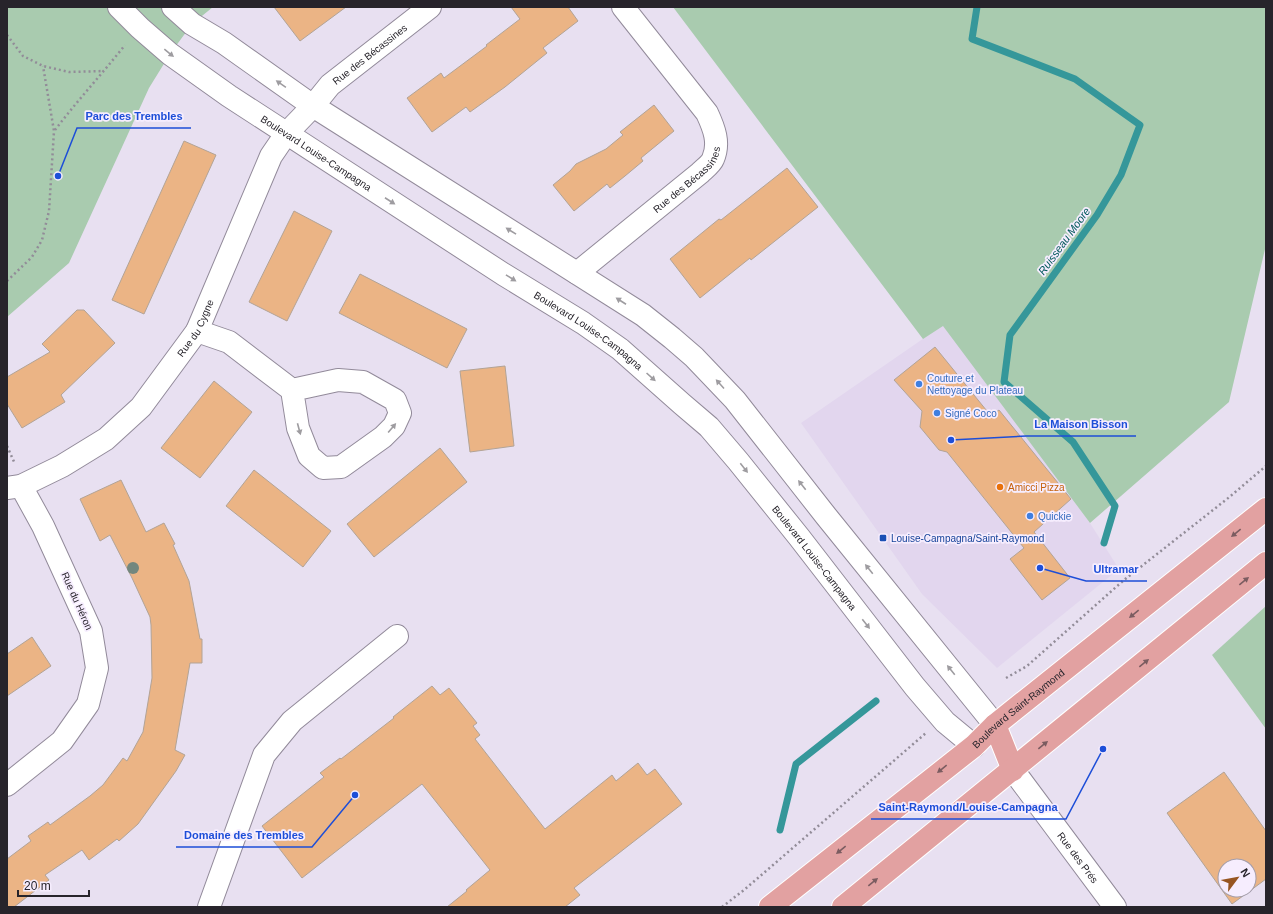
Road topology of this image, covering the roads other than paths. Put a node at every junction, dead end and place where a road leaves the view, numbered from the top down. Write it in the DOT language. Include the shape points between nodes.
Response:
graph roads {
  1 [pos="119,7"];
  2 [pos="173,7"];
  3 [pos="430,7"];
  4 [pos="623,7"];
  5 [pos="313,106"];
  6 [pos="286,134"];
  7 [pos="577,273"];
  8 [pos="197,331"];
  9 [pos="292,390"];
  10 [pos="14,487"];
  11 [pos="1266,509"];
  12 [pos="1266,563"];
  13 [pos="397,636"];
  14 [pos="995,725"];
  15 [pos="974,746"];
  16 [pos="1013,770"];
  17 [pos="7,785"];
  18 [pos="209,907"];
  19 [pos="770,907"];
  20 [pos="843,907"];
  21 [pos="1115,907"];
  1 -- 6 [label="street, Boulevard Louise-Campagna, one-way" via="170,54"];
  5 -- 2 [label="street, one-way" via="224,43 192,24"];
  3 -- 5 [label="street, Rue des Bécassines" via="338,78"];
  4 -- 7 [label="street, Rue des Bécassines" via="707,113 717,143 713,160 700,173"];
  5 -- 6 [label="street, Rue du Cygne"];
  7 -- 5 [label="street, one-way"];
  6 -- 8 [label="street, Rue du Cygne" via="271,156"];
  6 -- 15 [label="street, Boulevard Louise-Campagna, one-way" via="583,323 620,349 709,427 794,531 915,688 945,722"];
  14 -- 7 [label="street, one-way" via="716,379 672,338"];
  8 -- 9 [label="street" via="229,342"];
  8 -- 10 [label="street, Rue du Cygne" via="141,407 106,439 62,466"];
  9 -- 9 [label="street, one-way" via="298,428 309,456 323,468 341,467 383,437 394,426 400,413 395,400 363,382 338,380"];
  10 -- 17 [label="street, Rue du Héron" via="43,526 91,631 96,668 88,704 62,741"];
  11 -- 14 [label="main road, Boulevard Saint-Raymond, one-way"];
  16 -- 12 [label="main road, one-way"];
  13 -- 18 [label="street" via="292,721 264,755"];
  14 -- 15 [label="main road, Boulevard Saint-Raymond"];
  14 -- 16 [label="main road"];
  15 -- 16 [label="main road"];
  15 -- 19 [label="main road, Boulevard Saint-Raymond, one-way"];
  20 -- 16 [label="main road, one-way"];
  16 -- 21 [label="street, Rue des Prés"];
}
